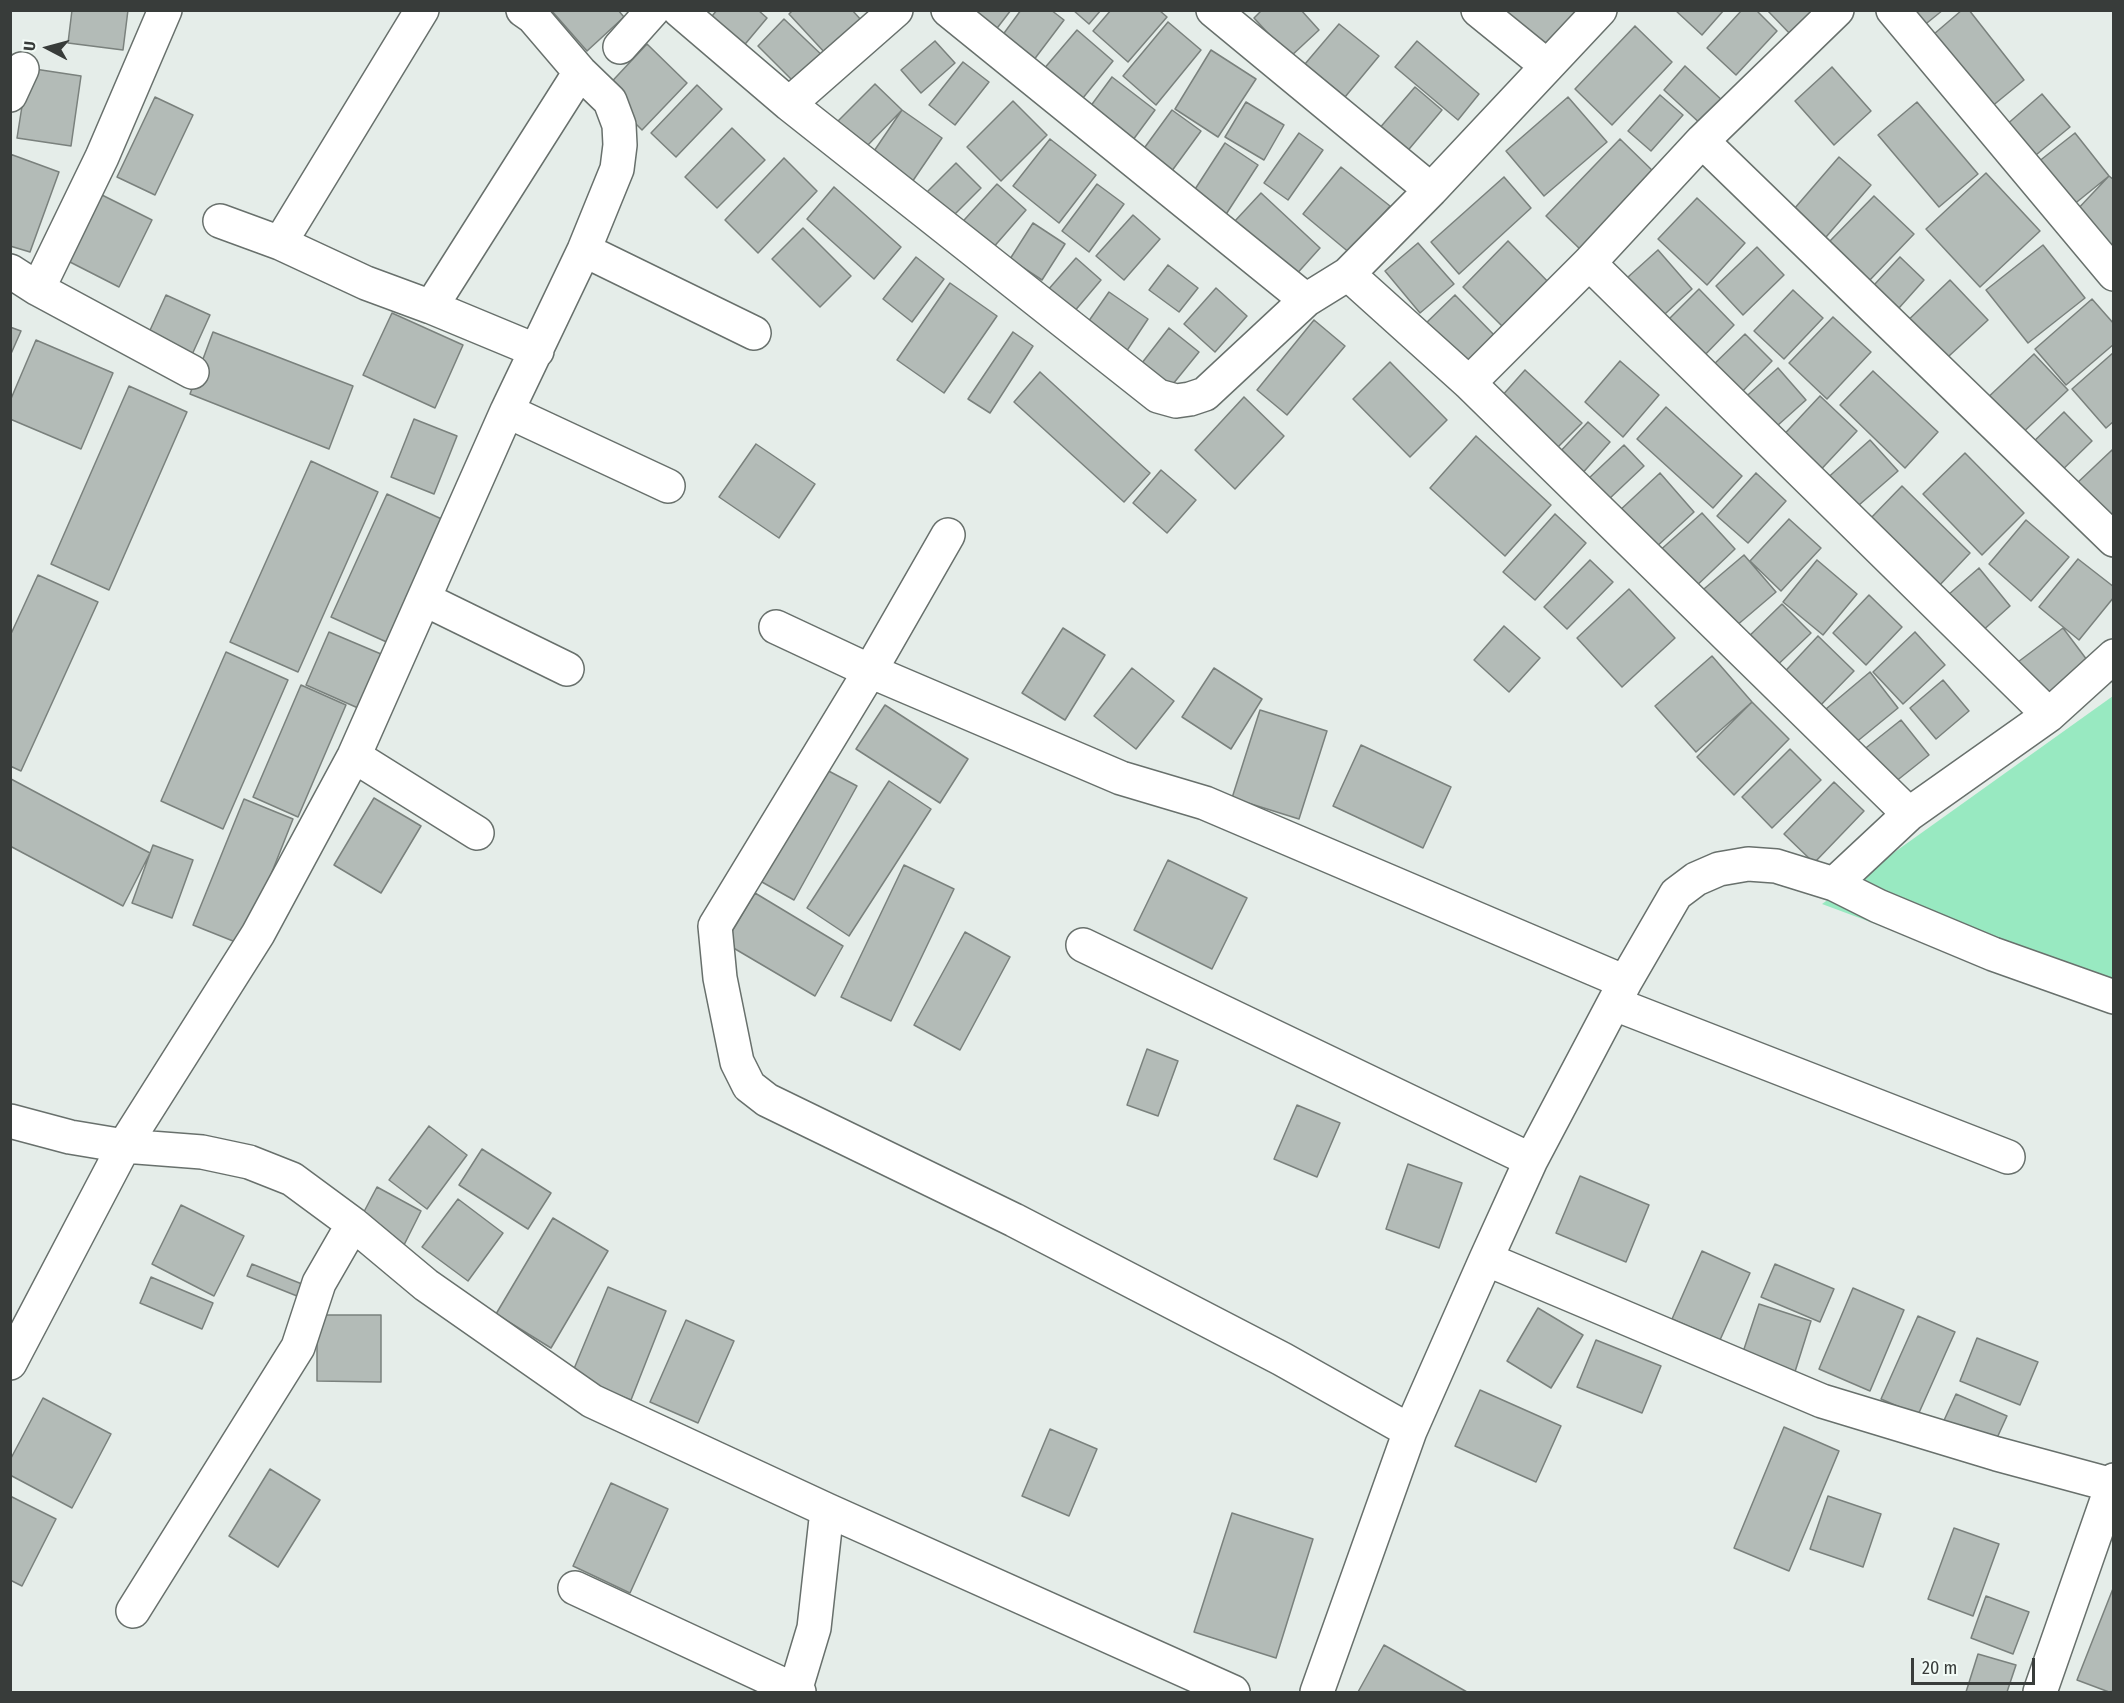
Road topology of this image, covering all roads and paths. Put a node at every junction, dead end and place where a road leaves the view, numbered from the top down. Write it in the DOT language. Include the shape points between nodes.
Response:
graph roads {
  1 [pos="165,10"];
  2 [pos="422,10"];
  3 [pos="523,10"];
  4 [pos="653,10"];
  5 [pos="679,10"];
  6 [pos="896,10"];
  7 [pos="948,10"];
  8 [pos="1213,10"];
  9 [pos="1478,10"];
  10 [pos="1600,10"];
  11 [pos="1837,10"];
  12 [pos="1893,10"];
  13 [pos="620,47"];
  14 [pos="1547,66"];
  15 [pos="580,72"];
  16 [pos="789,104"];
  17 [pos="1702,141"];
  18 [pos="1431,190"];
  19 [pos="220,220"];
  20 [pos="280,243"];
  21 [pos="584,250"];
  22 [pos="1589,263"];
  23 [pos="10,271"];
  24 [pos="1348,274"];
  25 [pos="2114,274"];
  26 [pos="38,289"];
  27 [pos="1306,300"];
  28 [pos="431,307"];
  29 [pos="754,333"];
  30 [pos="537,351"];
  31 [pos="192,372"];
  32 [pos="1469,383"];
  33 [pos="507,411"];
  34 [pos="668,486"];
  35 [pos="948,535"];
  36 [pos="2114,540"];
  37 [pos="424,599"];
  38 [pos="776,627"];
  39 [pos="2114,656"];
  40 [pos="567,669"];
  41 [pos="870,671"];
  42 [pos="2049,716"];
  43 [pos="354,756"];
  44 [pos="1909,814"];
  45 [pos="477,833"];
  46 [pos="1834,884"];
  47 [pos="1083,945"];
  48 [pos="1620,993"];
  49 [pos="2114,998"];
  50 [pos="10,1121"];
  51 [pos="124,1146"];
  52 [pos="2008,1157"];
  53 [pos="1531,1160"];
  54 [pos="352,1224"];
  55 [pos="1486,1259"];
  56 [pos="10,1364"];
  57 [pos="1410,1431"];
  58 [pos="2113,1482"];
  59 [pos="827,1510"];
  60 [pos="575,1588"];
  61 [pos="134,1611"];
  62 [pos="797,1692"];
  63 [pos="1233,1692"];
  64 [pos="1317,1692"];
  65 [pos="2040,1692"];
  1 -- 26 [label="street" via="102,157"];
  2 -- 20 [label="street"];
  3 -- 15 [label="street"];
  4 -- 13 [label="street"];
  5 -- 16 [label="street"];
  6 -- 16 [label="street"];
  7 -- 27 [label="street"];
  8 -- 18 [label="street"];
  9 -- 14 [label="street"];
  10 -- 14 [label="street"];
  11 -- 17 [label="street"];
  12 -- 25 [label="street"];
  14 -- 18 [label="street"];
  15 -- 21 [label="street" via="610,101 619,125 620,145 617,169"];
  15 -- 28 [label="street"];
  16 -- 27 [label="street" via="1158,396 1176,401 1205,394"];
  17 -- 22 [label="street"];
  17 -- 36 [label="street"];
  18 -- 24 [label="street"];
  19 -- 20 [label="street"];
  20 -- 28 [label="street" via="366,283"];
  21 -- 29 [label="street"];
  21 -- 30 [label="street"];
  22 -- 32 [label="street"];
  22 -- 42 [label="street"];
  23 -- 26 [label="street"];
  24 -- 27 [label="street"];
  24 -- 32 [label="street"];
  26 -- 31 [label="street"];
  28 -- 30 [label="street"];
  30 -- 33 [label="street"];
  32 -- 44 [label="street"];
  33 -- 34 [label="street"];
  33 -- 37 [label="street"];
  35 -- 41 [label="street"];
  37 -- 40 [label="street"];
  37 -- 43 [label="street"];
  38 -- 41 [label="street"];
  39 -- 42 [label="street"];
  41 -- 48 [label="street" via="1121,778 1205,803"];
  41 -- 57 [label="street" via="715,926 720,978 737,1062 749,1086 767,1100 1014,1220 1282,1359"];
  42 -- 44 [label="street"];
  43 -- 45 [label="street"];
  43 -- 51 [label="street" via="258,934"];
  44 -- 46 [label="street"];
  46 -- 48 [label="street" via="1776,866 1748,864 1719,869 1696,879 1676,894"];
  46 -- 49 [label="street" via="1993,954"];
  47 -- 53 [label="street"];
  48 -- 52 [label="street"];
  48 -- 53 [label="street"];
  50 -- 51 [label="street"];
  51 -- 54 [label="street" via="202,1152 249,1162 292,1179"];
  51 -- 56 [label="street"];
  53 -- 55 [label="street"];
  54 -- 59 [label="street" via="426,1285 592,1401"];
  54 -- 61 [label="street" via="319,1283 298,1347"];
  55 -- 57 [label="street"];
  55 -- 58 [label="street" via="1822,1401 1997,1454"];
  57 -- 64 [label="street"];
  58 -- 65 [label="street"];
  59 -- 62 [label="street" via="814,1628"];
  59 -- 63 [label="street"];
  60 -- 62 [label="street"];
}
